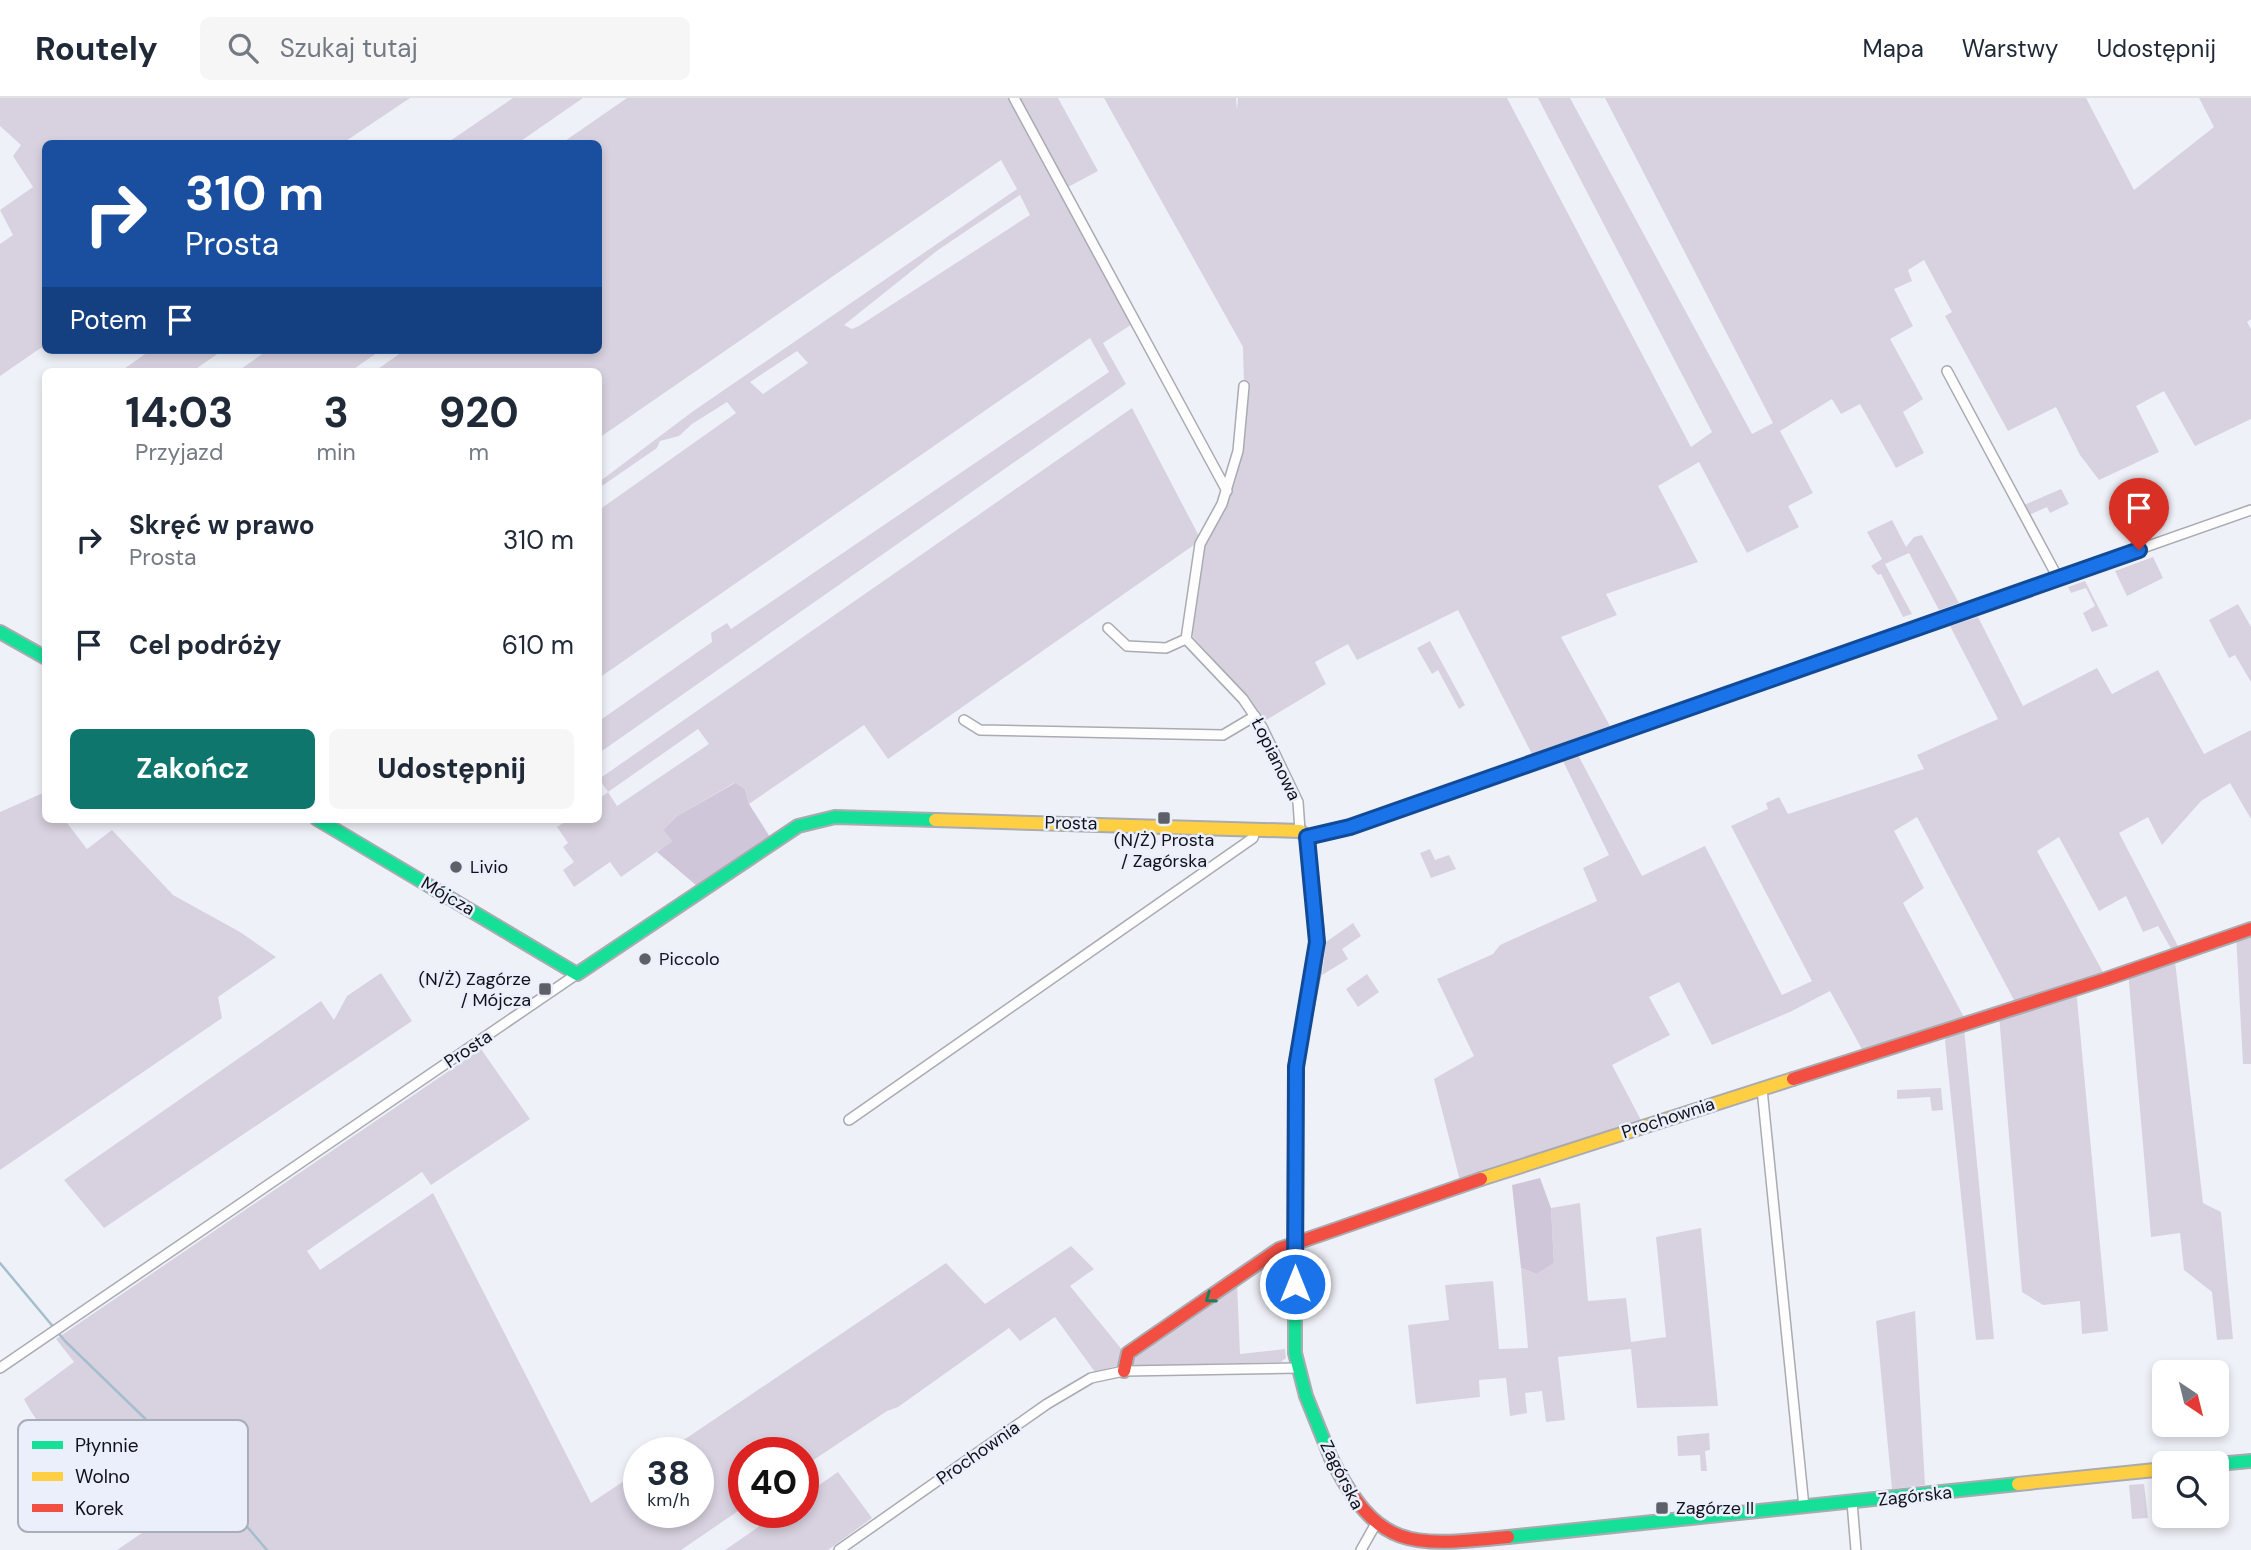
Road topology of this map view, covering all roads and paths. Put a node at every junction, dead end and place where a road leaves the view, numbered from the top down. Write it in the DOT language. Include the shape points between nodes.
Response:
graph roads {
  1 [pos="1014,98"];
  2 [pos="1947,371"];
  3 [pos="1244,386"];
  4 [pos="1227,491"];
  5 [pos="2251,510"];
  6 [pos="2058,578"];
  7 [pos="1108,628"];
  8 [pos="0,632"];
  9 [pos="1186,639"];
  10 [pos="42,656"];
  11 [pos="1255,716"];
  12 [pos="964,720"];
  13 [pos="324,823"];
  14 [pos="1255,829"];
  15 [pos="1304,834"];
  16 [pos="2251,929"];
  17 [pos="578,974"];
  18 [pos="1762,1089"];
  19 [pos="849,1120"];
  20 [pos="1295,1243"];
  21 [pos="0,1368"];
  22 [pos="1298,1368"];
  23 [pos="1124,1371"];
  24 [pos="2251,1461"];
  25 [pos="2229,1463"];
  26 [pos="2152,1470"];
  27 [pos="1852,1502"];
  28 [pos="1804,1507"];
  29 [pos="1374,1527"];
  30 [pos="839,1550"];
  31 [pos="1361,1550"];
  32 [pos="1856,1550"];
  1 -- 4 [label="street"];
  2 -- 6 [label="street"];
  3 -- 4 [label="street" via="1238,450"];
  4 -- 9 [label="street" via="1200,544"];
  5 -- 6 [label="street, Prosta"];
  6 -- 15 [label="street, Prosta" via="1350,827"];
  7 -- 9 [label="street" via="1127,646 1166,648"];
  8 -- 10 [label="street"];
  9 -- 11 [label="street, Łopianowa"];
  11 -- 12 [label="street" via="1234,731 1211,735 980,730"];
  11 -- 15 [label="street, Łopianowa" via="1298,802"];
  13 -- 17 [label="street, Mójcza"];
  14 -- 15 [label="street, Prosta"];
  14 -- 17 [label="street, Prosta" via="814,820 764,848"];
  14 -- 19 [label="street" via="1253,838"];
  15 -- 20 [label="street, Zagórska" via="1317,942 1296,1067"];
  16 -- 18 [label="street, Prochownia"];
  17 -- 21 [label="street, Prosta"];
  18 -- 20 [label="street, Prochownia"];
  18 -- 28 [label="street"];
  20 -- 22 [label="street, Zagórska"];
  20 -- 23 [label="street, Prochownia, one-way" via="1279,1249 1135,1348 1125,1359"];
  22 -- 23 [label="street, Prochownia"];
  22 -- 29 [label="street, Zagórska" via="1348,1494"];
  23 -- 30 [label="street, Prochownia" via="1091,1378 1065,1392"];
  24 -- 25 [label="street"];
  26 -- 27 [label="street, Zagórska"];
  27 -- 28 [label="street, Zagórska"];
  27 -- 32 [label="street"];
  28 -- 29 [label="street, Zagórska" via="1436,1544 1405,1542"];
  29 -- 31 [label="street"];
}
